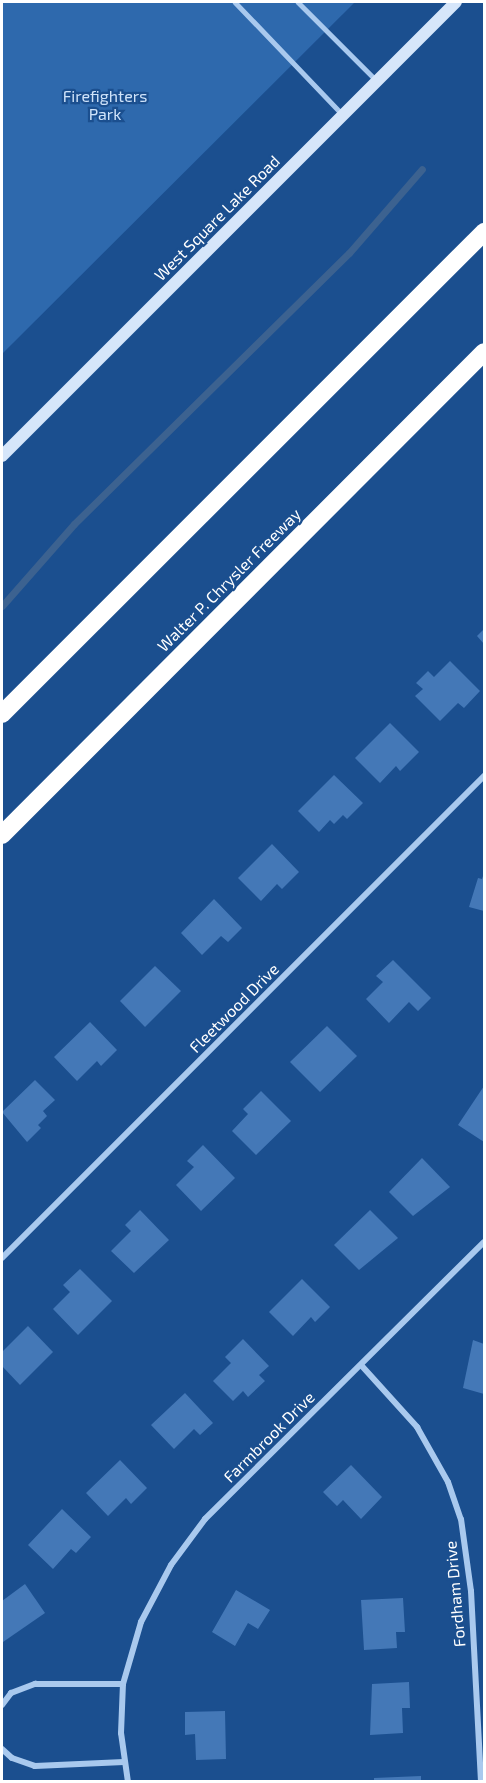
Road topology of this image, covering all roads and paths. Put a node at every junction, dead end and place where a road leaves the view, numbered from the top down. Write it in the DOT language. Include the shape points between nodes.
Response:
graph roads {
  1 [pos="236,2"];
  2 [pos="298,2"];
  3 [pos="456,2"];
  4 [pos="376,81"];
  5 [pos="344,115"];
  6 [pos="484,232"];
  7 [pos="484,352"];
  8 [pos="2,456"];
  9 [pos="2,714"];
  10 [pos="484,776"];
  11 [pos="2,835"];
  12 [pos="484,1242"];
  13 [pos="2,1258"];
  14 [pos="361,1365"];
  15 [pos="123,1684"];
  16 [pos="2,1705"];
  17 [pos="2,1749"];
  18 [pos="124,1762"];
  19 [pos="128,1782"];
  20 [pos="481,1782"];
  1 -- 5 [label="lane"];
  2 -- 4 [label="lane"];
  3 -- 4 [label="main road, West Square Lake Road"];
  4 -- 5 [label="main road, West Square Lake Road"];
  5 -- 8 [label="main road, West Square Lake Road"];
  6 -- 9 [label="highway"];
  7 -- 11 [label="highway, Walter P. Chrysler Freeway"];
  10 -- 13 [label="street, Fleetwood Drive"];
  12 -- 14 [label="street, Farmbrook Drive"];
  14 -- 15 [label="street, Farmbrook Drive" via="205,1519 184,1545 141,1622"];
  14 -- 20 [label="street, Fordham Drive" via="417,1427 448,1482 461,1519 470,1582"];
  15 -- 16 [label="street" via="34,1684 11,1693"];
  15 -- 18 [label="street, Farmbrook Drive"];
  17 -- 18 [label="street" via="24,1764 35,1766"];
  18 -- 19 [label="street, Farmbrook Drive"];
}
